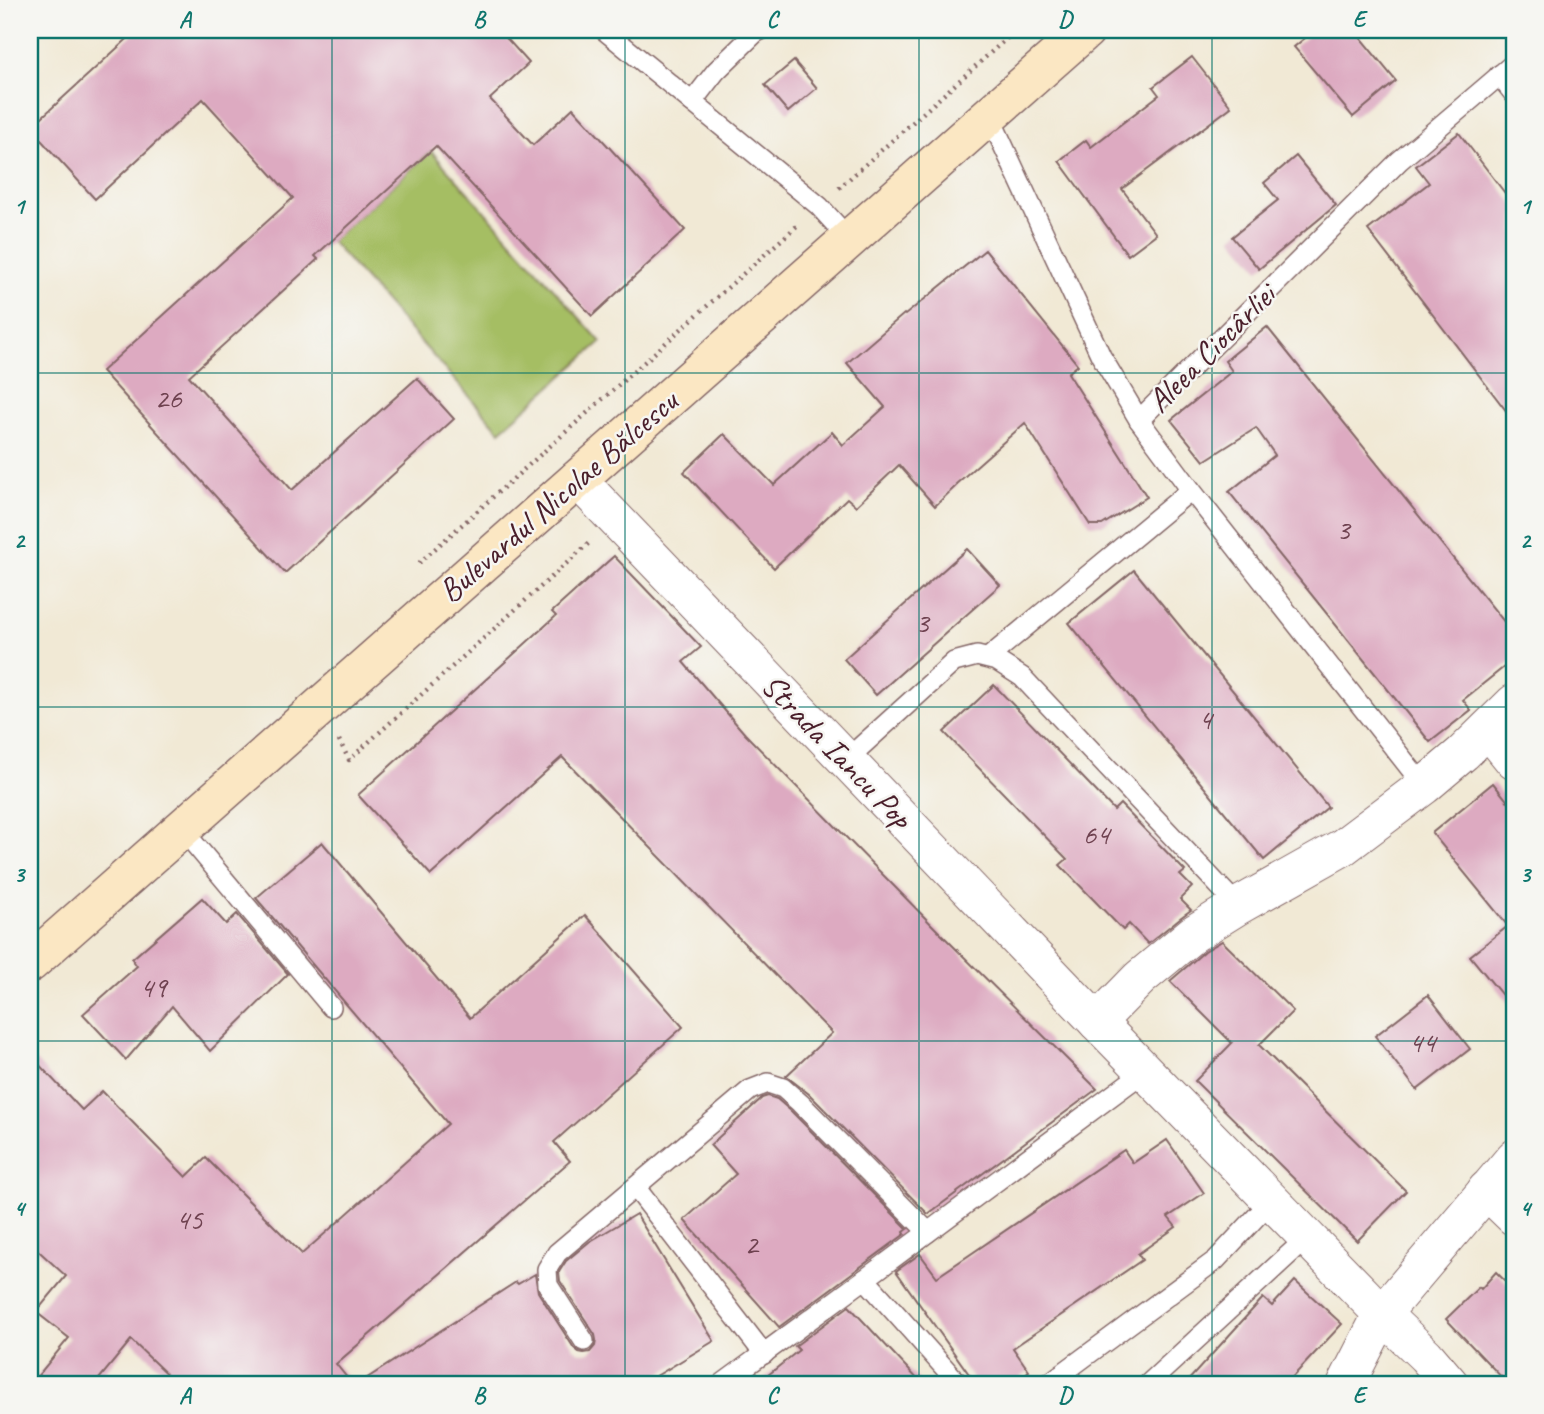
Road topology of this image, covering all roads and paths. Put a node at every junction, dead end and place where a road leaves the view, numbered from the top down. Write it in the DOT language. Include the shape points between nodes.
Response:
graph roads {
  1 [pos="604,30"];
  2 [pos="761,30"];
  3 [pos="1016,30"];
  4 [pos="1072,34"];
  5 [pos="1507,69"];
  6 [pos="1514,94"];
  7 [pos="692,102"];
  8 [pos="989,115"];
  9 [pos="818,206"];
  10 [pos="849,239"];
  11 [pos="1139,420"];
  12 [pos="578,480"];
  13 [pos="1191,490"];
  14 [pos="615,519"];
  15 [pos="414,567"];
  16 [pos="988,658"];
  17 [pos="1514,703"];
  18 [pos="321,705"];
  19 [pos="1488,729"];
  20 [pos="846,760"];
  21 [pos="1514,761"];
  22 [pos="1424,786"];
  23 [pos="181,829"];
  24 [pos="1238,906"];
  25 [pos="32,955"];
  26 [pos="331,1007"];
  27 [pos="1097,1022"];
  28 [pos="1145,1071"];
  29 [pos="1514,1158"];
  30 [pos="636,1188"];
  31 [pos="1486,1190"];
  32 [pos="1272,1200"];
  33 [pos="1514,1217"];
  34 [pos="928,1232"];
  35 [pos="1308,1237"];
  36 [pos="865,1279"];
  37 [pos="1382,1314"];
  38 [pos="584,1340"];
  39 [pos="764,1354"];
  40 [pos="722,1384"];
  41 [pos="959,1384"];
  42 [pos="1048,1384"];
  43 [pos="1148,1384"];
  44 [pos="1346,1384"];
  45 [pos="1451,1384"];
  1 -- 7 [label="lane"];
  2 -- 7 [label="lane" via="716,71"];
  3 -- 9 [label="path"];
  4 -- 8 [label="main road, Bulevardul Nicolae Bălcescu"];
  5 -- 6 [label="lane, Aleea Ciocârliei"];
  5 -- 11 [label="lane, Aleea Ciocârliei" via="1399,161"];
  7 -- 9 [label="lane"];
  8 -- 10 [label="main road, Bulevardul Nicolae Bălcescu"];
  8 -- 11 [label="lane" via="1101,356"];
  9 -- 10 [label="lane"];
  9 -- 15 [label="path"];
  10 -- 12 [label="main road, Bulevardul Nicolae Bălcescu"];
  11 -- 13 [label="lane, Aleea Ciocârliei"];
  12 -- 14 [label="street, Strada Iancu Pop"];
  12 -- 18 [label="main road, Bulevardul Nicolae Bălcescu"];
  13 -- 16 [label="lane"];
  13 -- 22 [label="lane, Aleea Ciocârliei"];
  14 -- 18 [label="path" via="349,760"];
  14 -- 20 [label="street, Strada Iancu Pop"];
  16 -- 20 [label="lane" via="954,662"];
  16 -- 24 [label="lane" via="1022,677"];
  17 -- 19 [label="street"];
  18 -- 23 [label="main road, Bulevardul Nicolae Bălcescu"];
  19 -- 21 [label="street"];
  19 -- 22 [label="street"];
  20 -- 27 [label="street, Strada Iancu Pop"];
  22 -- 24 [label="street" via="1343,847"];
  23 -- 25 [label="main road, Bulevardul Nicolae Bălcescu"];
  23 -- 26 [label="lane"];
  24 -- 27 [label="street" via="1192,934"];
  27 -- 28 [label="street, Strada Iancu Pop"];
  28 -- 32 [label="street, Strada Iancu Pop"];
  28 -- 34 [label="lane"];
  29 -- 31 [label="street"];
  30 -- 34 [label="lane" via="750,1090 768,1083 783,1088"];
  30 -- 38 [label="lane" via="557,1253 547,1269 548,1285"];
  30 -- 39 [label="lane"];
  31 -- 33 [label="street"];
  31 -- 37 [label="street"];
  32 -- 35 [label="street, Strada Iancu Pop"];
  32 -- 42 [label="lane" via="1216,1260"];
  34 -- 36 [label="lane"];
  35 -- 37 [label="street, Strada Iancu Pop"];
  35 -- 43 [label="lane"];
  36 -- 39 [label="lane"];
  36 -- 41 [label="lane"];
  37 -- 44 [label="street"];
  37 -- 45 [label="street, Strada Iancu Pop"];
  39 -- 40 [label="lane"];
}
